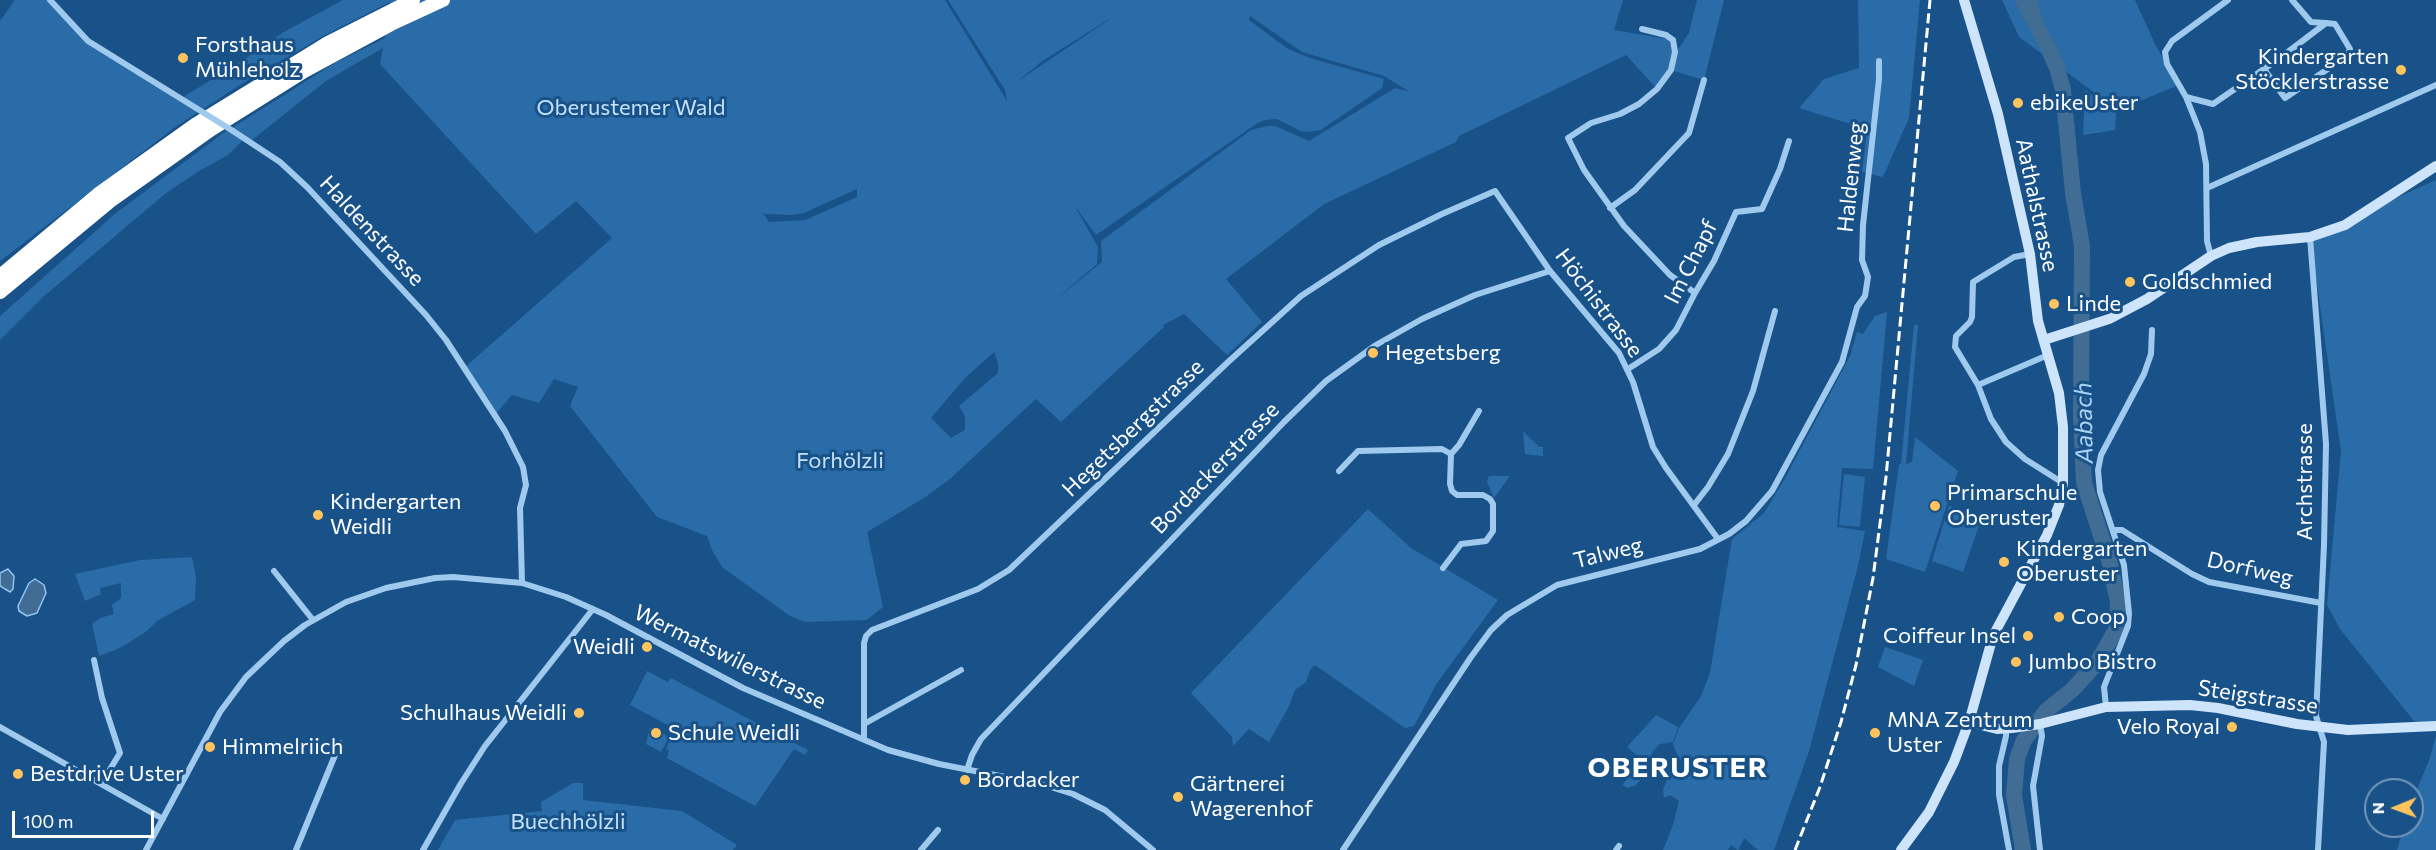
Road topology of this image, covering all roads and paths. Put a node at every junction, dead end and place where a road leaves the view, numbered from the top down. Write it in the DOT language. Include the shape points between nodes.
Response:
graph roads {
  1 [pos="50,0"];
  2 [pos="413,0"];
  3 [pos="443,0"];
  4 [pos="1964,0"];
  5 [pos="2229,0"];
  6 [pos="2292,0"];
  7 [pos="2326,23"];
  8 [pos="1642,29"];
  9 [pos="1878,61"];
  10 [pos="2264,69"];
  11 [pos="1704,80"];
  12 [pos="2436,85"];
  13 [pos="2186,97"];
  14 [pos="1789,141"];
  15 [pos="2436,166"];
  16 [pos="2207,188"];
  17 [pos="1495,191"];
  18 [pos="1610,208"];
  19 [pos="2310,237"];
  20 [pos="2030,254"];
  21 [pos="2211,256"];
  22 [pos="1550,271"];
  23 [pos="0,276"];
  24 [pos="0,292"];
  25 [pos="1695,293"];
  26 [pos="1866,296"];
  27 [pos="1775,311"];
  28 [pos="2152,330"];
  29 [pos="2044,340"];
  30 [pos="2048,355"];
  31 [pos="1628,369"];
  32 [pos="1978,385"];
  33 [pos="1479,411"];
  34 [pos="1451,454"];
  35 [pos="1339,471"];
  36 [pos="2063,483"];
  37 [pos="1694,505"];
  38 [pos="2113,530"];
  39 [pos="1718,539"];
  40 [pos="1443,568"];
  41 [pos="274,571"];
  42 [pos="522,583"];
  43 [pos="2321,603"];
  44 [pos="593,609"];
  45 [pos="313,620"];
  46 [pos="94,660"];
  47 [pos="961,670"];
  48 [pos="2106,707"];
  49 [pos="1969,722"];
  50 [pos="864,724"];
  51 [pos="2043,725"];
  52 [pos="2436,726"];
  53 [pos="0,727"];
  54 [pos="2319,727"];
  55 [pos="2006,729"];
  56 [pos="864,739"];
  57 [pos="340,743"];
  58 [pos="967,770"];
  59 [pos="101,784"];
  60 [pos="163,819"];
  61 [pos="938,830"];
  62 [pos="146,850"];
  63 [pos="296,850"];
  64 [pos="423,850"];
  65 [pos="921,850"];
  66 [pos="1153,850"];
  67 [pos="1343,850"];
  68 [pos="1901,850"];
  69 [pos="2009,850"];
  70 [pos="2040,850"];
  71 [pos="2318,850"];
  1 -- 42 [label="street, Haldenstrasse, bridge" via="88,41 280,162 426,315 519,456 526,485 520,508"];
  2 -- 23 [label="highway" via="328,43 195,125 93,198"];
  3 -- 24 [label="highway" via="304,71 210,130 110,201"];
  4 -- 20 [label="street, Aathalstrasse" via="1998,114"];
  5 -- 13 [label="street" via="2172,41 2165,52 2167,64"];
  6 -- 7 [label="street" via="2311,22"];
  7 -- 10 [label="street"];
  7 -- 10 [label="street" via="2334,24 2350,49 2347,56 2285,98"];
  8 -- 18 [label="street" via="1673,40 1671,70 1639,104 1591,123 1568,138"];
  9 -- 26 [label="street, Haldenweg" via="1863,225"];
  10 -- 13 [label="street" via="2213,104"];
  11 -- 18 [label="street" via="1689,133 1645,180"];
  12 -- 16 [label="street"];
  13 -- 16 [label="street" via="2200,132"];
  14 -- 25 [label="street, Im Chapf" via="1762,209 1736,212"];
  15 -- 19 [label="street" via="2359,218"];
  16 -- 21 [label="street" via="2207,241"];
  17 -- 22 [label="street, Höchistrasse"];
  17 -- 50 [label="street, Hegetsbergstrasse" via="1379,245 1301,296 1009,570 978,589 872,630 864,643"];
  18 -- 25 [label="street" via="1670,275"];
  19 -- 21 [label="street" via="2243,244"];
  19 -- 43 [label="street, Archstrasse" via="2326,444"];
  20 -- 29 [label="street, Aathalstrasse"];
  20 -- 32 [label="street" via="2014,257 1973,282 1972,317 1956,336 1955,347"];
  21 -- 29 [label="street" via="2109,319"];
  22 -- 31 [label="street, Höchistrasse" via="1609,339"];
  22 -- 58 [label="street, Bordackerstrasse" via="1475,294 1422,319 1376,345 1326,381 981,740"];
  25 -- 31 [label="street, Im Chapf" via="1668,340"];
  26 -- 39 [label="street, Talweg" via="1857,307 1838,369 1775,485 1746,520"];
  27 -- 37 [label="street" via="1753,391 1728,454"];
  28 -- 38 [label="street" via="2151,354 2142,380 2101,455 2098,470 2100,492"];
  29 -- 30 [label="street, Aathalstrasse"];
  30 -- 32 [label="street"];
  30 -- 36 [label="street, Aathalstrasse" via="2061,407"];
  31 -- 37 [label="street, Höchistrasse" via="1653,447"];
  32 -- 36 [label="street" via="1991,419 2006,442"];
  33 -- 34 [label="street"];
  34 -- 35 [label="street" via="1442,449 1358,451"];
  34 -- 40 [label="street" via="1452,491 1490,499 1493,531 1486,541 1461,544"];
  36 -- 49 [label="street, Aathalstrasse" via="2048,535 1993,636"];
  37 -- 39 [label="street, Höchistrasse"];
  38 -- 43 [label="street, Dorfweg" via="2122,530 2209,582"];
  38 -- 48 [label="street" via="2124,565 2129,613 2128,626 2104,687"];
  39 -- 67 [label="street, Talweg" via="1693,551 1557,585 1507,615 1471,657"];
  41 -- 45 [label="street"];
  42 -- 44 [label="street, Wermatswilerstrasse"];
  42 -- 45 [label="street, Wermatswilerstrasse" via="453,577 427,579 346,602"];
  43 -- 54 [label="street, Archstrasse" via="2316,716"];
  44 -- 56 [label="street, Wermatswilerstrasse" via="743,688"];
  44 -- 64 [label="street" via="479,755"];
  45 -- 60 [label="street, Wermatswilerstrasse" via="262,660 233,694"];
  46 -- 59 [label="street" via="120,753"];
  47 -- 50 [label="street"];
  48 -- 51 [label="street, Steigstrasse"];
  48 -- 54 [label="street, Steigstrasse" via="2204,705"];
  49 -- 55 [label="street, Steigstrasse"];
  49 -- 68 [label="street, Aathalstrasse" via="1929,812"];
  50 -- 56 [label="street, Hegetsbergstrasse"];
  51 -- 55 [label="street, Steigstrasse"];
  51 -- 70 [label="street" via="2033,786"];
  52 -- 54 [label="street, Steigstrasse" via="2348,730"];
  53 -- 59 [label="street"];
  54 -- 71 [label="street, Archstrasse" via="2324,742"];
  55 -- 69 [label="street" via="1999,766 1999,795"];
  56 -- 58 [label="street, Wermatswilerstrasse" via="909,757"];
  57 -- 63 [label="street"];
  58 -- 66 [label="street, Wermatswilerstrasse" via="1041,784 1089,801 1119,820"];
  59 -- 60 [label="street"];
  60 -- 62 [label="street, Wermatswilerstrasse"];
  61 -- 65 [label="street"];
}
